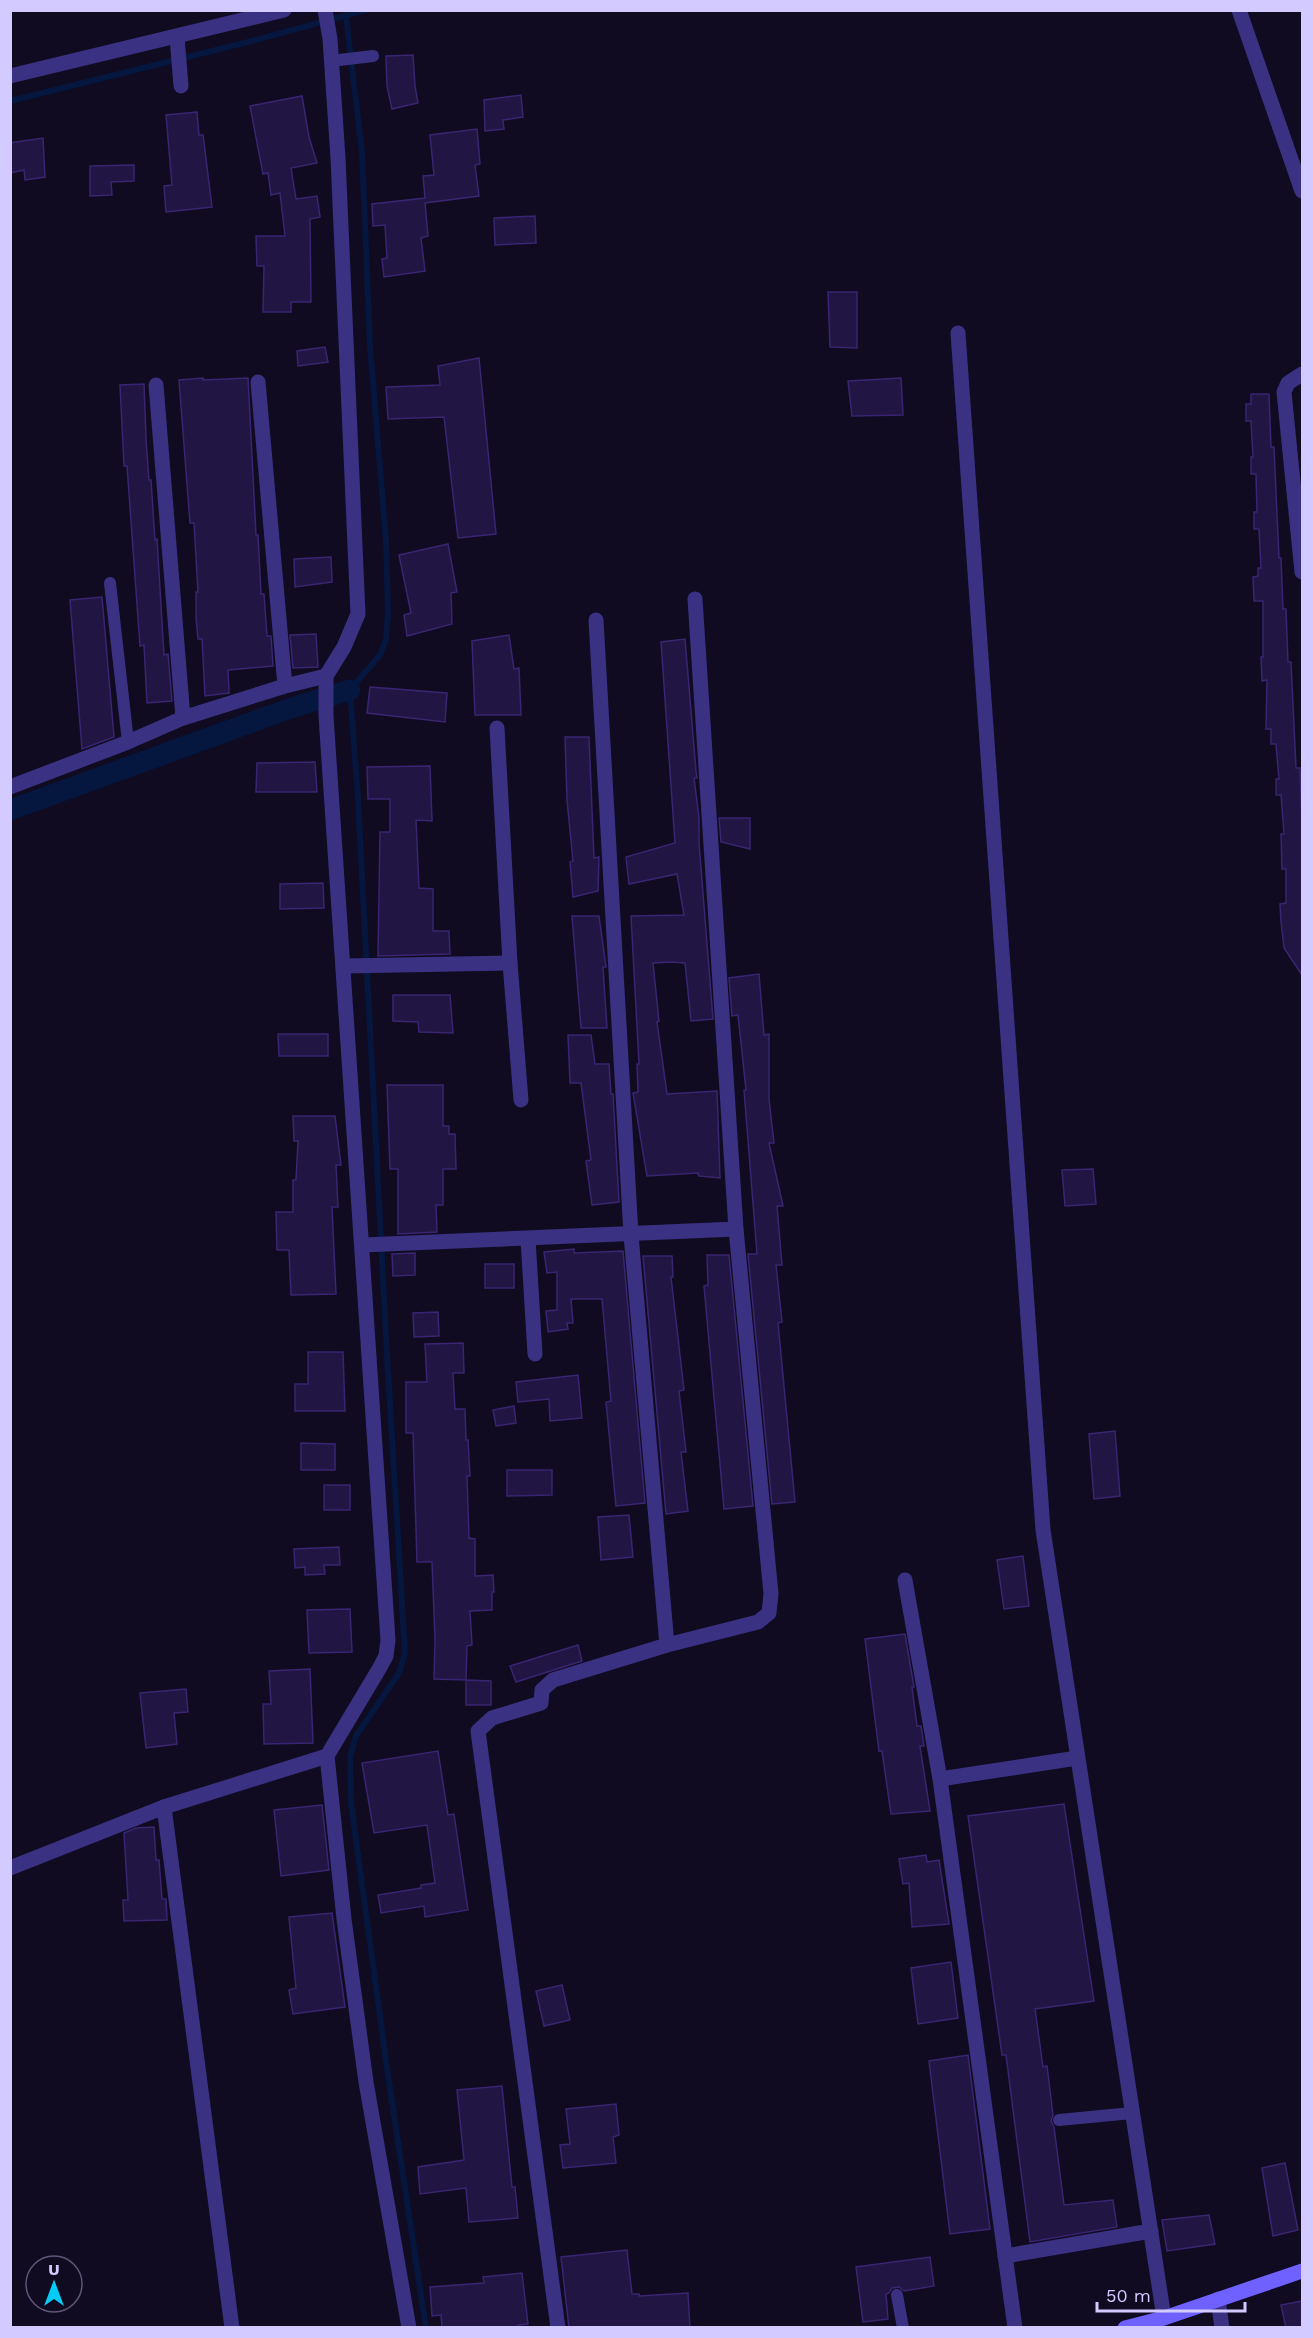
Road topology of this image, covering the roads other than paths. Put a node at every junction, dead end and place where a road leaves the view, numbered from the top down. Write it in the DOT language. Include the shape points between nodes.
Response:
graph roads {
  1 [pos="284,10"];
  2 [pos="1239,10"];
  3 [pos="325,11"];
  4 [pos="177,42"];
  5 [pos="373,56"];
  6 [pos="337,60"];
  7 [pos="10,76"];
  8 [pos="181,79"];
  9 [pos="1302,191"];
  10 [pos="957,333"];
  11 [pos="1302,374"];
  12 [pos="258,382"];
  13 [pos="156,385"];
  14 [pos="1302,572"];
  15 [pos="110,583"];
  16 [pos="694,599"];
  17 [pos="596,620"];
  18 [pos="326,684"];
  19 [pos="285,686"];
  20 [pos="183,718"];
  21 [pos="498,728"];
  22 [pos="128,742"];
  23 [pos="10,787"];
  24 [pos="510,963"];
  25 [pos="347,967"];
  26 [pos="521,1100"];
  27 [pos="736,1229"];
  28 [pos="631,1235"];
  29 [pos="528,1239"];
  30 [pos="368,1245"];
  31 [pos="535,1354"];
  32 [pos="905,1580"];
  33 [pos="667,1646"];
  34 [pos="327,1756"];
  35 [pos="1077,1758"];
  36 [pos="940,1779"];
  37 [pos="164,1807"];
  38 [pos="10,1868"];
  39 [pos="1132,2113"];
  40 [pos="1059,2120"];
  41 [pos="1151,2231"];
  42 [pos="1005,2256"];
  43 [pos="1302,2271"];
  44 [pos="897,2295"];
  45 [pos="1218,2299"];
  46 [pos="1164,2318"];
  47 [pos="232,2328"];
  48 [pos="409,2328"];
  49 [pos="558,2328"];
  50 [pos="903,2328"];
  51 [pos="1015,2328"];
  52 [pos="1125,2328"];
  53 [pos="1222,2328"];
  1 -- 4 [label="street"];
  2 -- 9 [label="street"];
  3 -- 6 [label="street"];
  4 -- 7 [label="street"];
  4 -- 8 [label="street"];
  5 -- 6 [label="lane"];
  6 -- 18 [label="street" via="358,614"];
  10 -- 35 [label="street" via="1043,1530"];
  11 -- 14 [label="street" via="1288,383 1284,392"];
  12 -- 19 [label="street"];
  13 -- 20 [label="street"];
  15 -- 22 [label="lane"];
  16 -- 27 [label="street"];
  17 -- 28 [label="street"];
  18 -- 19 [label="street"];
  18 -- 25 [label="street"];
  19 -- 20 [label="street"];
  20 -- 22 [label="street"];
  21 -- 24 [label="street"];
  22 -- 23 [label="street"];
  24 -- 25 [label="street"];
  24 -- 26 [label="street"];
  25 -- 30 [label="street"];
  27 -- 28 [label="street"];
  27 -- 33 [label="street" via="771,1594 769,1612 758,1622"];
  28 -- 29 [label="street"];
  28 -- 33 [label="street"];
  29 -- 30 [label="street"];
  29 -- 31 [label="street"];
  30 -- 34 [label="street" via="388,1640 379,1670"];
  32 -- 36 [label="street"];
  33 -- 49 [label="street" via="554,1680 542,1689 541,1703 492,1718 478,1731"];
  34 -- 37 [label="street"];
  34 -- 48 [label="street" via="366,2082"];
  35 -- 36 [label="street"];
  35 -- 39 [label="street"];
  36 -- 42 [label="street"];
  37 -- 38 [label="street"];
  37 -- 47 [label="street"];
  39 -- 40 [label="lane"];
  39 -- 41 [label="street"];
  41 -- 42 [label="street"];
  41 -- 46 [label="street"];
  42 -- 51 [label="street"];
  43 -- 45 [label="street"];
  44 -- 50 [label="lane"];
  45 -- 46 [label="street"];
  45 -- 53 [label="street"];
  46 -- 52 [label="street"];
}
